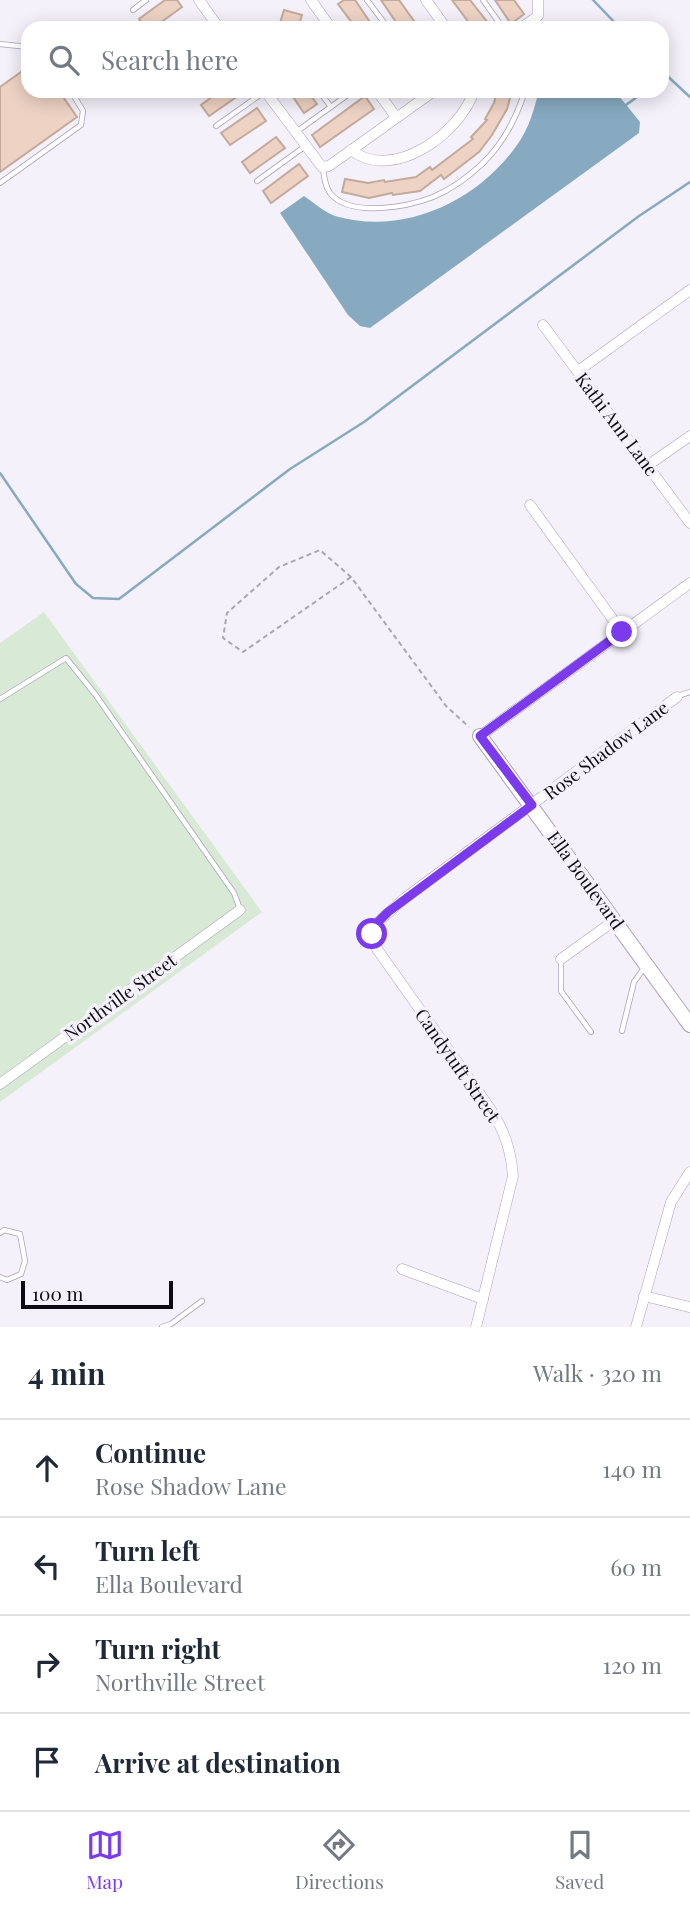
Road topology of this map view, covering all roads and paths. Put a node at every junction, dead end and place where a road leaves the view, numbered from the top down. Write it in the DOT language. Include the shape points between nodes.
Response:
graph roads {
  1 [pos="146,0"];
  2 [pos="199,0"];
  3 [pos="311,0"];
  4 [pos="367,0"];
  5 [pos="426,0"];
  6 [pos="483,0"];
  7 [pos="539,2"];
  8 [pos="133,10"];
  9 [pos="214,21"];
  10 [pos="326,21"];
  11 [pos="383,21"];
  12 [pos="439,21"];
  13 [pos="498,21"];
  14 [pos="531,21"];
  15 [pos="0,44"];
  16 [pos="21,46"];
  17 [pos="75,98"];
  18 [pos="255,98"];
  19 [pos="270,98"];
  20 [pos="324,98"];
  21 [pos="343,98"];
  22 [pos="382,98"];
  23 [pos="423,98"];
  24 [pos="472,98"];
  25 [pos="523,98"];
  26 [pos="331,107"];
  27 [pos="396,117"];
  28 [pos="216,126"];
  29 [pos="295,133"];
  30 [pos="305,146"];
  31 [pos="351,150"];
  32 [pos="323,167"];
  33 [pos="257,181"];
  34 [pos="0,183"];
  35 [pos="690,290"];
  36 [pos="543,325"];
  37 [pos="578,371"];
  38 [pos="690,436"];
  39 [pos="647,466"];
  40 [pos="530,505"];
  41 [pos="690,523"];
  42 [pos="351,577"];
  43 [pos="690,583"];
  44 [pos="622,632"];
  45 [pos="690,692"];
  46 [pos="677,697"];
  47 [pos="0,699"];
  48 [pos="480,736"];
  49 [pos="532,805"];
  50 [pos="240,910"];
  51 [pos="615,920"];
  52 [pos="372,934"];
  53 [pos="561,959"];
  54 [pos="647,965"];
  55 [pos="690,1025"];
  56 [pos="622,1031"];
  57 [pos="591,1032"];
  58 [pos="0,1084"];
  59 [pos="690,1172"];
  60 [pos="0,1233"];
  61 [pos="402,1269"];
  62 [pos="0,1277"];
  63 [pos="644,1296"];
  64 [pos="483,1299"];
  65 [pos="202,1301"];
  66 [pos="689,1307"];
  67 [pos="162,1327"];
  68 [pos="476,1327"];
  69 [pos="636,1327"];
  1 -- 8 [label="lane"];
  2 -- 9 [label="street"];
  3 -- 10 [label="street"];
  4 -- 11 [label="lane"];
  5 -- 12 [label="street"];
  6 -- 13 [label="lane"];
  7 -- 14 [label="street" via="538,16"];
  15 -- 16 [label="lane"];
  17 -- 34 [label="lane" via="83,111 81,125"];
  18 -- 28 [label="lane"];
  19 -- 29 [label="street"];
  20 -- 26 [label="lane"];
  21 -- 26 [label="lane"];
  22 -- 27 [label="street"];
  23 -- 27 [label="street"];
  24 -- 31 [label="street" via="457,123 420,151 375,160 361,158"];
  25 -- 32 [label="lane" via="503,141 482,164 432,197 396,207 354,207 329,193"];
  26 -- 29 [label="lane"];
  27 -- 31 [label="street"];
  29 -- 30 [label="street"];
  30 -- 32 [label="street"];
  30 -- 33 [label="lane"];
  31 -- 32 [label="street"];
  35 -- 37 [label="street"];
  36 -- 37 [label="street, Kathi Ann Lane"];
  37 -- 39 [label="street, Kathi Ann Lane"];
  38 -- 39 [label="street"];
  39 -- 41 [label="street, Kathi Ann Lane"];
  40 -- 44 [label="street"];
  42 -- 42 [label="path" via="320,550 279,567 228,613 223,638 243,652"];
  42 -- 48 [label="path" via="446,706"];
  43 -- 44 [label="street"];
  44 -- 48 [label="street"];
  45 -- 46 [label="lane"];
  46 -- 49 [label="street, Rose Shadow Lane"];
  47 -- 50 [label="lane" via="66,657 234,892"];
  48 -- 49 [label="street, Ella Boulevard"];
  49 -- 51 [label="street, Ella Boulevard"];
  49 -- 52 [label="street, Rose Shadow Lane" via="388,912"];
  50 -- 58 [label="street, Northville Street"];
  51 -- 53 [label="street"];
  51 -- 54 [label="street, Ella Boulevard"];
  52 -- 64 [label="street, Candytuft Street" via="377,949 497,1119 511,1153 513,1176"];
  53 -- 57 [label="lane" via="561,991"];
  54 -- 55 [label="street, Ella Boulevard"];
  54 -- 56 [label="lane" via="635,982"];
  59 -- 63 [label="street" via="671,1202"];
  60 -- 62 [label="lane" via="20,1234 25,1261 21,1274 7,1280"];
  61 -- 64 [label="street"];
  63 -- 66 [label="street"];
  63 -- 69 [label="street"];
  64 -- 68 [label="street, Candytuft Street"];
  65 -- 67 [label="lane"];
}
